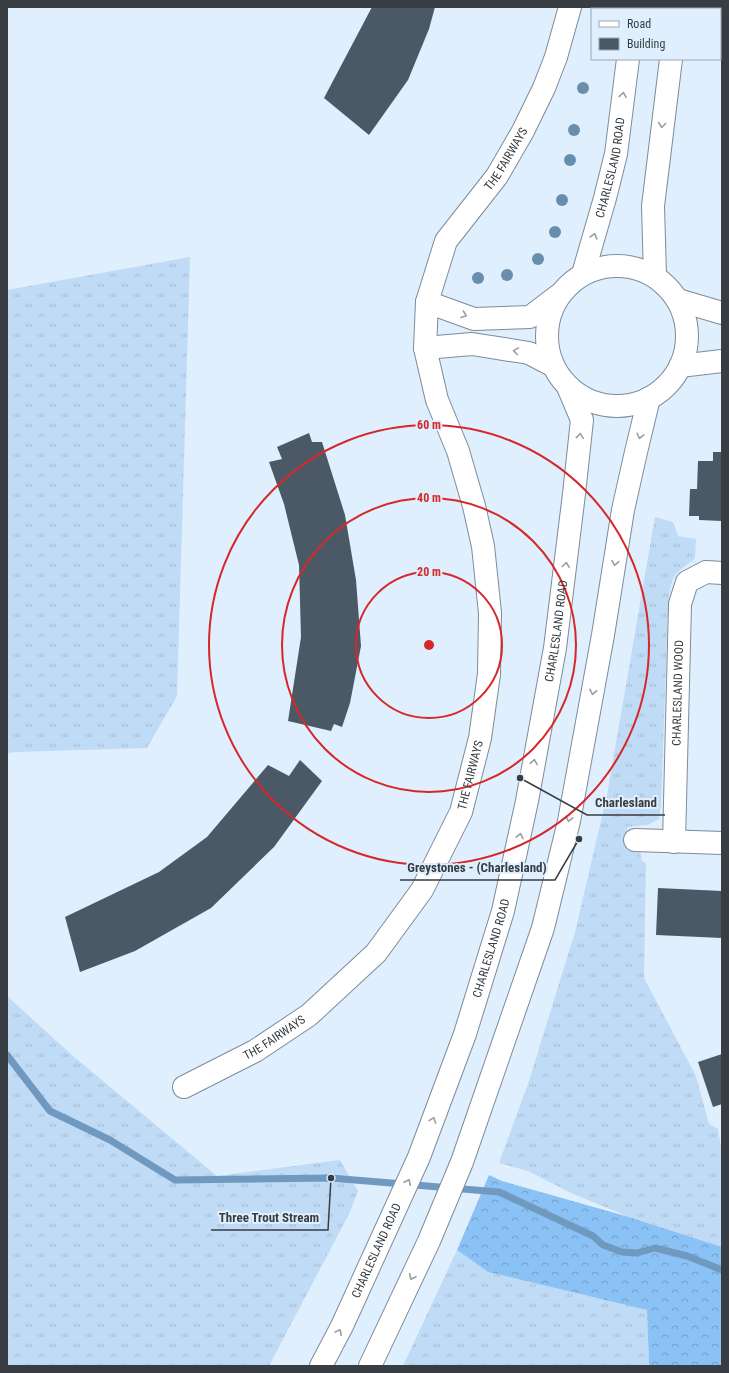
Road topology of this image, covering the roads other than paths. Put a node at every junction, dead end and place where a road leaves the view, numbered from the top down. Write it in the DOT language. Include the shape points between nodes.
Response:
graph roads {
  1 [pos="570,7"];
  2 [pos="628,60"];
  3 [pos="671,60"];
  4 [pos="583,274"];
  5 [pos="655,276"];
  6 [pos="559,295"];
  7 [pos="678,300"];
  8 [pos="427,302"];
  9 [pos="722,313"];
  10 [pos="424,348"];
  11 [pos="722,361"];
  12 [pos="552,365"];
  13 [pos="680,366"];
  14 [pos="568,387"];
  15 [pos="649,398"];
  16 [pos="722,573"];
  17 [pos="635,840"];
  18 [pos="674,842"];
  19 [pos="722,843"];
  20 [pos="184,1087"];
  21 [pos="320,1366"];
  22 [pos="370,1366"];
  1 -- 8 [label="main road, THE FAIRWAYS" via="544,88 497,176 446,241"];
  4 -- 2 [label="main road, CHARLESLAND ROAD, one-way" via="616,154"];
  3 -- 5 [label="main road, one-way" via="653,206"];
  4 -- 5 [label="main road" via="611,265 640,269"];
  4 -- 6 [label="main road"];
  5 -- 7 [label="main road"];
  8 -- 6 [label="main road, one-way" via="474,319 530,317"];
  6 -- 12 [label="main road" via="551,310 546,334"];
  7 -- 9 [label="main road"];
  7 -- 13 [label="main road" via="685,319 687,338"];
  8 -- 10 [label="main road, THE FAIRWAYS"];
  12 -- 10 [label="main road, one-way" via="529,353 472,344"];
  10 -- 20 [label="main road, THE FAIRWAYS" via="437,400 458,451 474,506 483,546 490,613 489,674 480,738 461,812 422,890 376,952 309,1015 255,1051"];
  11 -- 13 [label="main road"];
  12 -- 14 [label="main road"];
  13 -- 15 [label="main road" via="671,380"];
  14 -- 15 [label="main road" via="582,397 599,404 623,406"];
  21 -- 14 [label="main road, CHARLESLAND ROAD, one-way" via="342,1326 419,1157 465,1034 503,911 527,801 555,648 582,420"];
  15 -- 22 [label="main road, one-way" via="623,510 569,821 545,920 462,1162 429,1242"];
  16 -- 18 [label="main road, CHARLESLAND WOOD" via="706,572 687,582 680,604"];
  17 -- 18 [label="main road"];
  18 -- 19 [label="main road"];
}
